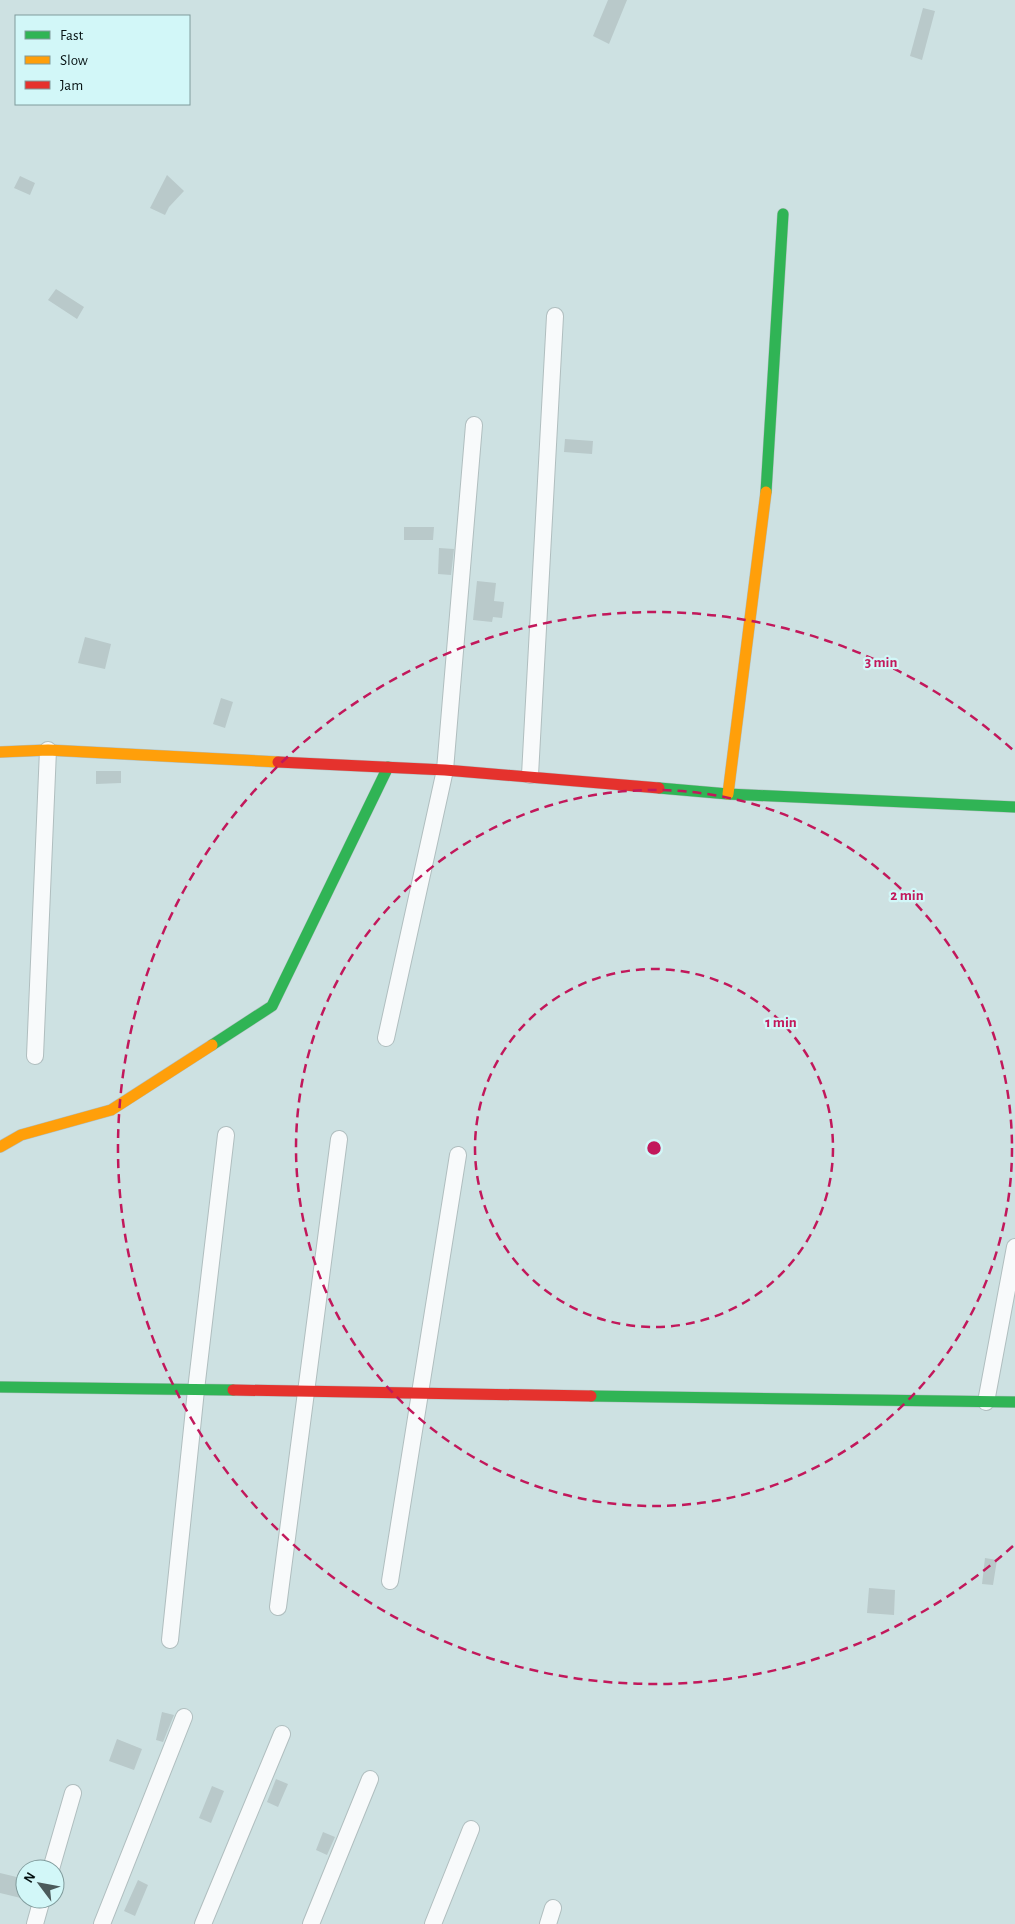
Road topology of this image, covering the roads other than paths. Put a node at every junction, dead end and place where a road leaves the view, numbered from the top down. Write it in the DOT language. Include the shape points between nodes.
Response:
graph roads {
  1 [pos="783,214"];
  2 [pos="555,316"];
  3 [pos="474,425"];
  4 [pos="48,750"];
  5 [pos="0,752"];
  6 [pos="388,767"];
  7 [pos="445,770"];
  8 [pos="530,776"];
  9 [pos="728,794"];
  10 [pos="1015,808"];
  11 [pos="386,1038"];
  12 [pos="35,1056"];
  13 [pos="226,1135"];
  14 [pos="339,1139"];
  15 [pos="0,1147"];
  16 [pos="458,1155"];
  17 [pos="1015,1247"];
  18 [pos="0,1387"];
  19 [pos="196,1390"];
  20 [pos="307,1391"];
  21 [pos="418,1393"];
  22 [pos="986,1402"];
  23 [pos="1015,1402"];
  24 [pos="390,1581"];
  25 [pos="278,1607"];
  26 [pos="170,1640"];
  27 [pos="184,1717"];
  28 [pos="282,1734"];
  29 [pos="370,1778"];
  30 [pos="73,1792"];
  31 [pos="471,1828"];
  32 [pos="54,1859"];
  33 [pos="553,1908"];
  34 [pos="39,1909"];
  35 [pos="35,1924"];
  36 [pos="102,1924"];
  37 [pos="203,1924"];
  38 [pos="311,1924"];
  39 [pos="433,1924"];
  40 [pos="548,1924"];
  1 -- 9 [label="street" via="765,508"];
  2 -- 8 [label="street"];
  3 -- 7 [label="street"];
  4 -- 5 [label="street"];
  4 -- 6 [label="street"];
  4 -- 12 [label="street"];
  6 -- 7 [label="street"];
  6 -- 15 [label="street" via="272,1006 111,1110 21,1135"];
  7 -- 8 [label="street"];
  7 -- 11 [label="street"];
  8 -- 9 [label="street"];
  9 -- 10 [label="street"];
  13 -- 19 [label="street"];
  14 -- 20 [label="street"];
  16 -- 21 [label="street"];
  17 -- 22 [label="street"];
  18 -- 19 [label="street"];
  19 -- 20 [label="street"];
  19 -- 26 [label="street"];
  20 -- 21 [label="street"];
  20 -- 25 [label="street"];
  21 -- 22 [label="street"];
  21 -- 24 [label="street"];
  22 -- 23 [label="street"];
  27 -- 36 [label="street"];
  28 -- 37 [label="street"];
  29 -- 38 [label="street"];
  30 -- 32 [label="street"];
  31 -- 39 [label="street"];
  33 -- 40 [label="street"];
  34 -- 35 [label="street"];
}
